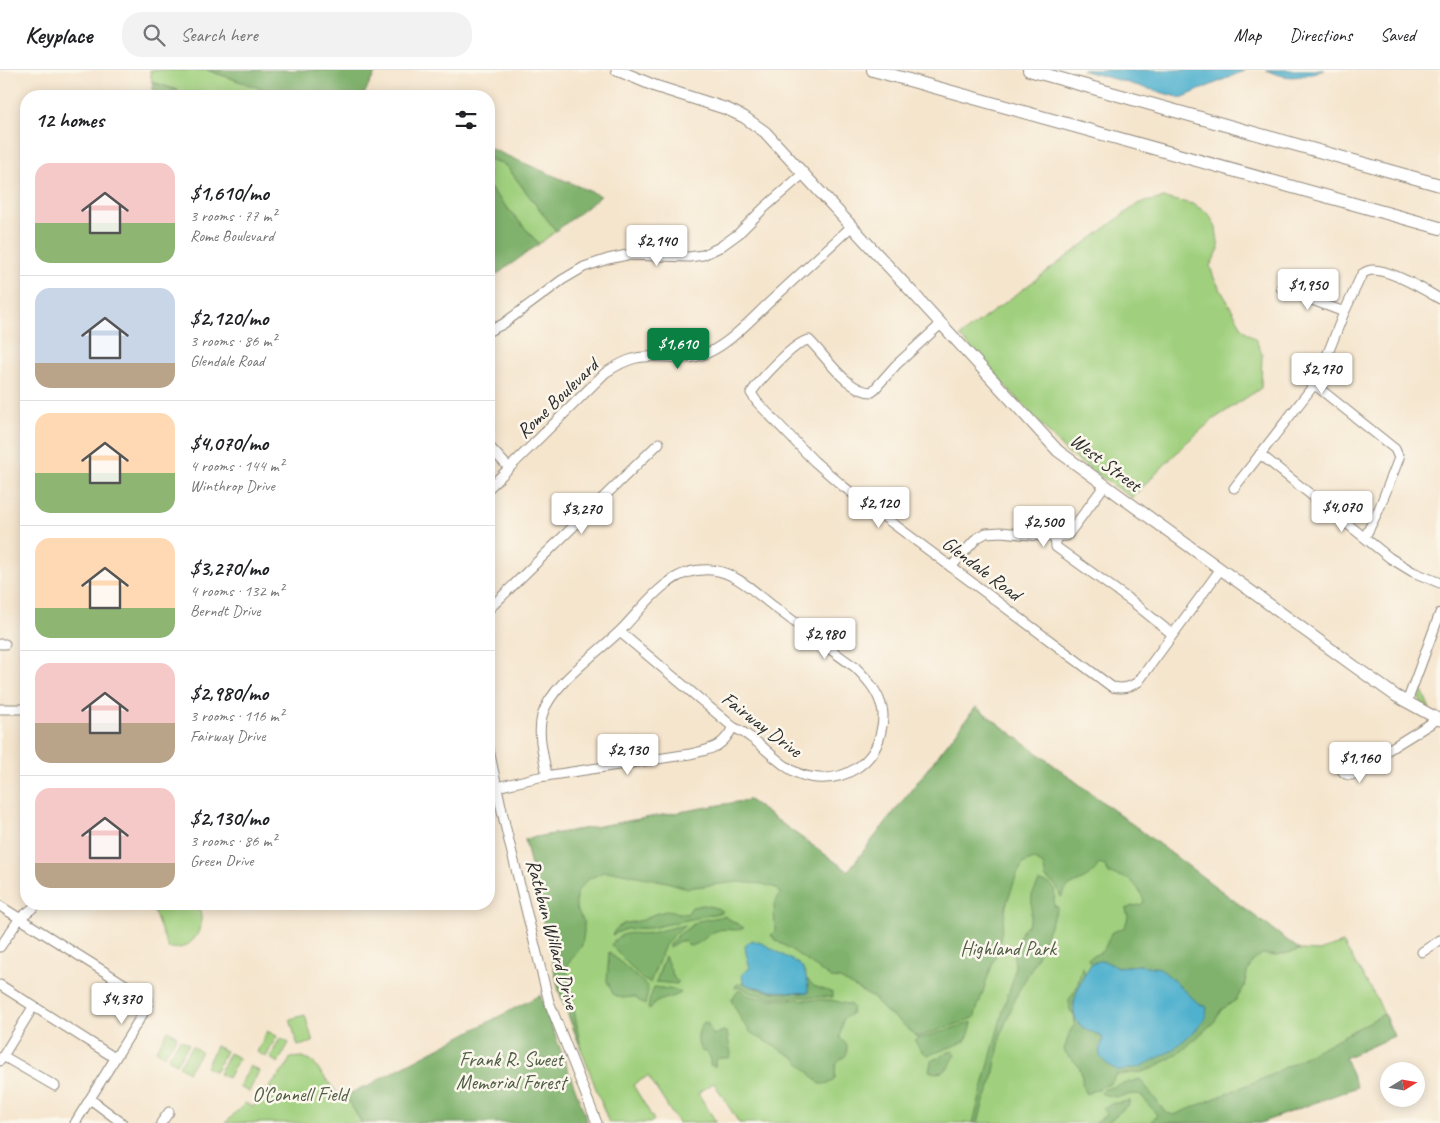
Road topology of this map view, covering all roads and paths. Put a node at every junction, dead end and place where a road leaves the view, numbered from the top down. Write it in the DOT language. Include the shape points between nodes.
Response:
graph roads {
  1 [pos="617,70"];
  2 [pos="873,70"];
  3 [pos="1029,70"];
  4 [pos="804,173"];
  5 [pos="1440,185"];
  6 [pos="852,226"];
  7 [pos="1440,228"];
  8 [pos="1281,288"];
  9 [pos="1440,299"];
  10 [pos="1344,312"];
  11 [pos="941,324"];
  12 [pos="495,328"];
  13 [pos="1315,385"];
  14 [pos="659,443"];
  15 [pos="495,453"];
  16 [pos="1260,454"];
  17 [pos="509,468"];
  18 [pos="495,482"];
  19 [pos="1105,485"];
  20 [pos="1234,488"];
  21 [pos="1055,537"];
  22 [pos="1365,537"];
  23 [pos="951,567"];
  24 [pos="1220,570"];
  25 [pos="1440,583"];
  26 [pos="495,604"];
  27 [pos="1440,613"];
  28 [pos="620,632"];
  29 [pos="1172,634"];
  30 [pos="1407,702"];
  31 [pos="0,709"];
  32 [pos="20,709"];
  33 [pos="1439,719"];
  34 [pos="733,727"];
  35 [pos="1367,763"];
  36 [pos="547,776"];
  37 [pos="495,778"];
  38 [pos="497,787"];
  39 [pos="0,906"];
  40 [pos="30,910"];
  41 [pos="20,918"];
  42 [pos="1440,940"];
  43 [pos="0,947"];
  44 [pos="1422,952"];
  45 [pos="0,985"];
  46 [pos="34,1007"];
  47 [pos="2,1058"];
  48 [pos="115,1058"];
  49 [pos="55,1086"];
  50 [pos="90,1099"];
  51 [pos="169,1112"];
  52 [pos="75,1123"];
  53 [pos="122,1123"];
  54 [pos="161,1123"];
  55 [pos="597,1123"];
  1 -- 4 [label="main road, West Street" via="744,117 764,132"];
  2 -- 7 [label="highway"];
  3 -- 5 [label="highway"];
  4 -- 6 [label="main road, West Street"];
  4 -- 12 [label="street" via="720,247 689,257 627,255 584,267"];
  6 -- 11 [label="main road, West Street"];
  6 -- 17 [label="street, Rome Boulevard" via="714,350 685,358 650,356 620,362"];
  8 -- 10 [label="street"];
  9 -- 10 [label="street" via="1395,277 1371,270 1362,274"];
  10 -- 13 [label="street"];
  11 -- 19 [label="main road, West Street" via="1058,451"];
  11 -- 23 [label="street, Glendale Road" via="872,392 854,388 809,340 791,351 760,380 752,393 808,455 844,488"];
  13 -- 16 [label="street"];
  13 -- 22 [label="street" via="1395,449 1398,458"];
  14 -- 26 [label="street"];
  15 -- 17 [label="street"];
  16 -- 20 [label="street"];
  16 -- 22 [label="street"];
  17 -- 18 [label="street, Rome Boulevard"];
  19 -- 21 [label="street" via="1067,536"];
  19 -- 24 [label="main road, West Street"];
  21 -- 23 [label="street" via="986,533 977,538"];
  21 -- 29 [label="street" via="1056,546"];
  22 -- 25 [label="street" via="1390,558"];
  23 -- 29 [label="street, Glendale Road" via="1112,687 1128,688 1138,682"];
  24 -- 29 [label="street, Glendale Road"];
  24 -- 30 [label="main road, West Street"];
  27 -- 30 [label="street"];
  28 -- 34 [label="street, Fairway Drive"];
  28 -- 34 [label="street, Fairway Drive" via="668,582 698,570 728,574 855,667 870,681 882,709 879,741 870,756 843,776 828,778 808,777 793,771"];
  28 -- 36 [label="street, Fairway Drive" via="587,660 550,699 542,716 541,740"];
  30 -- 33 [label="main road, West Street"];
  31 -- 32 [label="street"];
  33 -- 35 [label="street"];
  34 -- 36 [label="street" via="726,740 712,749"];
  36 -- 38 [label="street"];
  37 -- 38 [label="street, Rathbun Willard Drive"];
  38 -- 55 [label="street, Rathbun Willard Drive" via="549,1002"];
  39 -- 41 [label="street"];
  40 -- 41 [label="street"];
  41 -- 43 [label="street"];
  41 -- 48 [label="street" via="148,1000 147,1007"];
  42 -- 44 [label="street"];
  45 -- 46 [label="street"];
  46 -- 47 [label="street"];
  46 -- 48 [label="street"];
  47 -- 49 [label="street"];
  48 -- 50 [label="street"];
  50 -- 52 [label="street"];
  50 -- 53 [label="street"];
  51 -- 54 [label="street"];
}
